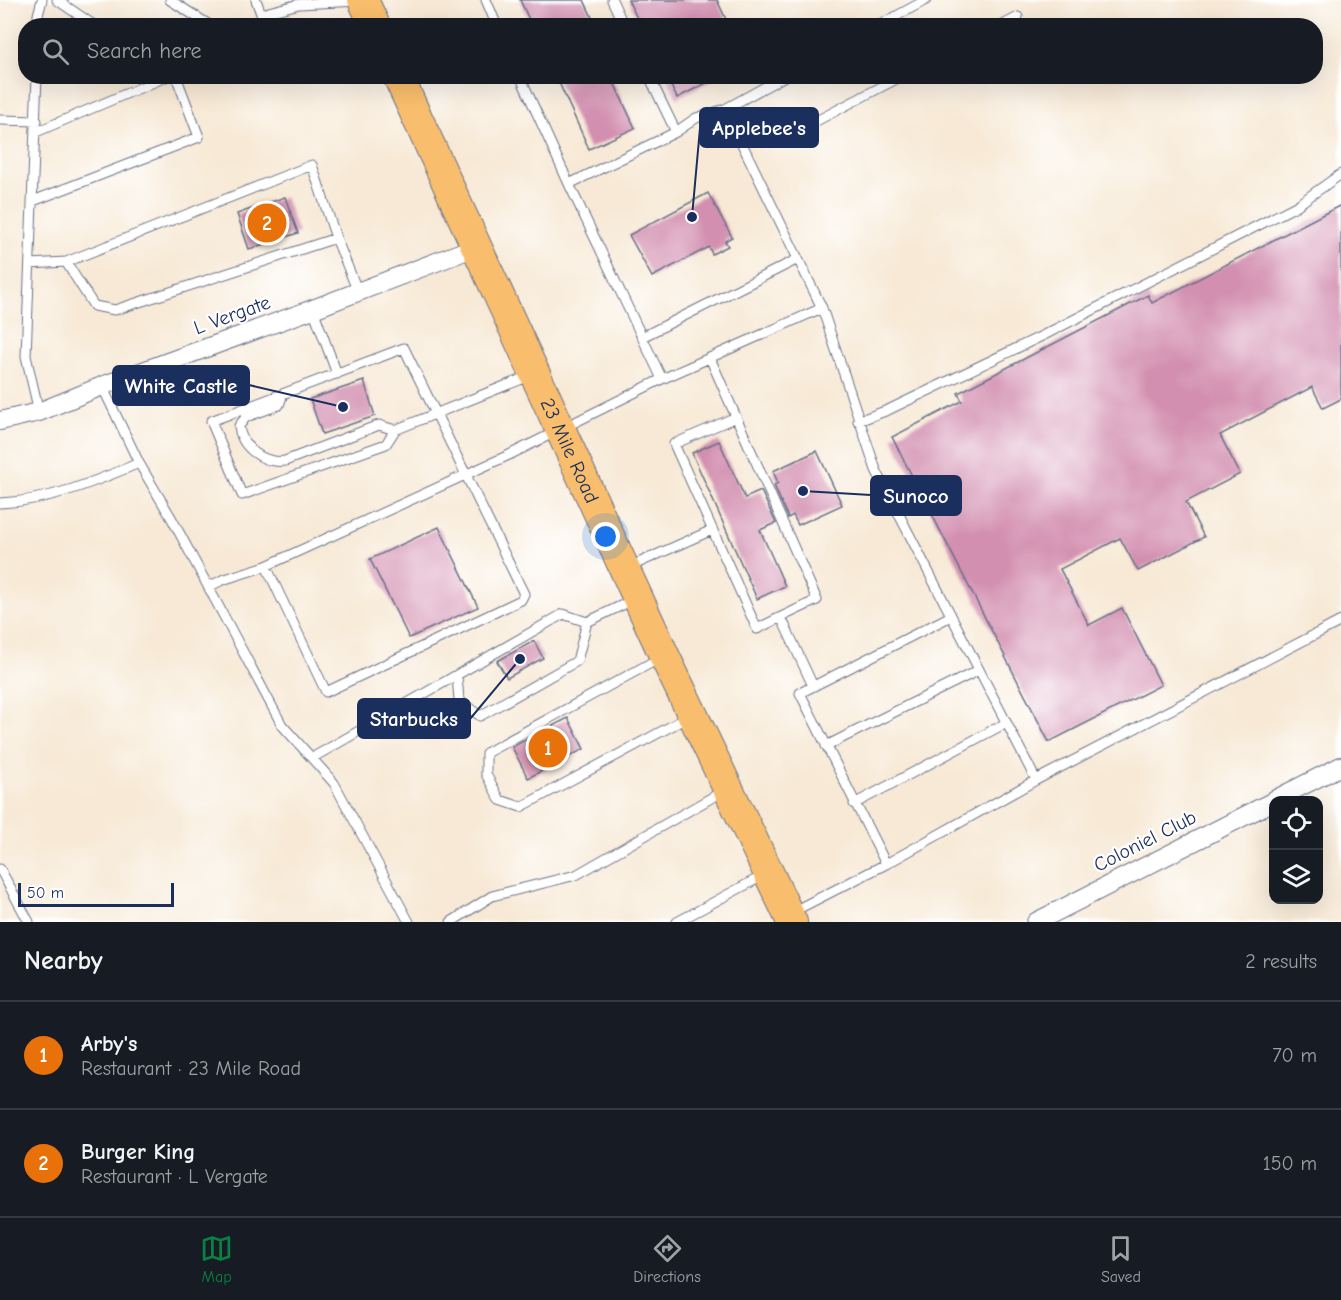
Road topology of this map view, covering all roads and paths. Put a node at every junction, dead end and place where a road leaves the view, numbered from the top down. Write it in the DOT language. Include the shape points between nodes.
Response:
graph roads {
  1 [pos="42,0"];
  2 [pos="57,0"];
  3 [pos="170,0"];
  4 [pos="256,0"];
  5 [pos="486,0"];
  6 [pos="612,0"];
  7 [pos="926,0"];
  8 [pos="367,9"];
  9 [pos="261,14"];
  10 [pos="38,18"];
  11 [pos="83,18"];
  12 [pos="198,18"];
  13 [pos="262,18"];
  14 [pos="494,18"];
  15 [pos="620,18"];
  16 [pos="893,18"];
  17 [pos="38,84"];
  18 [pos="149,84"];
  19 [pos="179,84"];
  20 [pos="402,84"];
  21 [pos="524,84"];
  22 [pos="653,84"];
  23 [pos="769,84"];
  24 [pos="887,84"];
  25 [pos="724,109"];
  26 [pos="0,120"];
  27 [pos="37,121"];
  28 [pos="803,128"];
  29 [pos="36,132"];
  30 [pos="676,132"];
  31 [pos="1341,174"];
  32 [pos="569,184"];
  33 [pos="33,201"];
  34 [pos="336,238"];
  35 [pos="478,246"];
  36 [pos="798,259"];
  37 [pos="66,262"];
  38 [pos="30,264"];
  39 [pos="358,292"];
  40 [pos="822,308"];
  41 [pos="313,309"];
  42 [pos="642,337"];
  43 [pos="710,358"];
  44 [pos="535,374"];
  45 [pos="337,375"];
  46 [pos="662,379"];
  47 [pos="102,386"];
  48 [pos="284,394"];
  49 [pos="39,412"];
  50 [pos="436,413"];
  51 [pos="736,417"];
  52 [pos="0,421"];
  53 [pos="858,421"];
  54 [pos="560,429"];
  55 [pos="395,430"];
  56 [pos="139,464"];
  57 [pos="466,475"];
  58 [pos="0,504"];
  59 [pos="712,530"];
  60 [pos="266,566"];
  61 [pos="625,569"];
  62 [pos="209,587"];
  63 [pos="638,597"];
  64 [pos="951,616"];
  65 [pos="781,617"];
  66 [pos="1341,621"];
  67 [pos="587,622"];
  68 [pos="664,655"];
  69 [pos="979,670"];
  70 [pos="457,676"];
  71 [pos="813,686"];
  72 [pos="692,714"];
  73 [pos="1006,723"];
  74 [pos="826,746"];
  75 [pos="312,758"];
  76 [pos="1341,766"];
  77 [pos="1036,780"];
  78 [pos="728,789"];
  79 [pos="1284,796"];
  80 [pos="854,804"];
  81 [pos="1269,804"];
  82 [pos="886,864"];
  83 [pos="0,869"];
  84 [pos="768,873"];
  85 [pos="791,918"];
  86 [pos="29,922"];
  87 [pos="409,922"];
  88 [pos="451,922"];
  89 [pos="677,922"];
  90 [pos="1036,922"];
  1 -- 10 [label="lane"];
  2 -- 11 [label="lane"];
  3 -- 12 [label="lane"];
  4 -- 9 [label="lane"];
  5 -- 14 [label="lane"];
  6 -- 15 [label="lane"];
  7 -- 16 [label="lane"];
  8 -- 9 [label="lane" via="299,4"];
  9 -- 13 [label="lane"];
  17 -- 27 [label="lane"];
  18 -- 29 [label="lane"];
  19 -- 33 [label="lane" via="199,137"];
  20 -- 35 [label="main road, 23 Mile Road"];
  21 -- 32 [label="lane"];
  22 -- 30 [label="lane"];
  23 -- 25 [label="lane"];
  24 -- 28 [label="lane"];
  25 -- 30 [label="lane" via="696,118"];
  25 -- 36 [label="lane"];
  26 -- 27 [label="lane"];
  27 -- 29 [label="lane"];
  29 -- 33 [label="lane"];
  30 -- 32 [label="lane"];
  31 -- 53 [label="lane" via="1296,206 1044,335"];
  32 -- 42 [label="lane"];
  33 -- 38 [label="lane"];
  34 -- 37 [label="lane" via="115,310 94,306"];
  34 -- 37 [label="lane" via="312,165"];
  34 -- 39 [label="lane"];
  35 -- 39 [label="street, L Vergate"];
  35 -- 44 [label="main road, 23 Mile Road"];
  36 -- 40 [label="lane"];
  36 -- 42 [label="lane"];
  37 -- 38 [label="lane"];
  38 -- 49 [label="lane" via="26,356"];
  39 -- 41 [label="street, L Vergate"];
  40 -- 43 [label="lane"];
  40 -- 53 [label="lane"];
  41 -- 45 [label="lane"];
  41 -- 47 [label="street, L Vergate"];
  42 -- 46 [label="lane"];
  43 -- 46 [label="lane"];
  43 -- 51 [label="lane"];
  44 -- 50 [label="lane"];
  44 -- 54 [label="main road, 23 Mile Road"];
  45 -- 48 [label="lane"];
  45 -- 50 [label="lane" via="404,348"];
  46 -- 54 [label="lane"];
  47 -- 49 [label="street, L Vergate"];
  47 -- 56 [label="lane"];
  48 -- 55 [label="lane" via="279,405 246,417 238,426 244,441 266,460 285,461 379,425"];
  48 -- 55 [label="lane" via="211,421 242,495 386,444"];
  49 -- 52 [label="street, L Vergate"];
  50 -- 55 [label="lane"];
  50 -- 57 [label="lane"];
  51 -- 59 [label="lane" via="674,444"];
  51 -- 65 [label="lane" via="817,600"];
  53 -- 64 [label="lane" via="876,470"];
  54 -- 57 [label="lane"];
  54 -- 61 [label="main road, 23 Mile Road"];
  56 -- 58 [label="lane" via="87,485 26,502"];
  56 -- 62 [label="lane"];
  57 -- 60 [label="lane"];
  57 -- 60 [label="lane" via="524,594 521,600 326,692"];
  59 -- 61 [label="lane"];
  59 -- 65 [label="lane" via="757,629"];
  60 -- 62 [label="lane"];
  61 -- 63 [label="main road, 23 Mile Road"];
  62 -- 75 [label="lane" via="282,725"];
  63 -- 67 [label="lane"];
  63 -- 68 [label="main road, 23 Mile Road"];
  64 -- 69 [label="lane"];
  64 -- 71 [label="lane"];
  65 -- 71 [label="lane"];
  66 -- 77 [label="lane"];
  67 -- 70 [label="lane" via="563,614"];
  67 -- 70 [label="lane" via="577,660 480,716 459,700"];
  68 -- 72 [label="main road, 23 Mile Road"];
  68 -- 72 [label="lane" via="486,753 486,774 500,800 521,807"];
  69 -- 73 [label="lane"];
  69 -- 74 [label="lane"];
  70 -- 75 [label="lane"];
  71 -- 74 [label="lane" via="800,693"];
  72 -- 78 [label="main road, 23 Mile Road"];
  73 -- 77 [label="lane"];
  73 -- 80 [label="lane"];
  74 -- 80 [label="lane"];
  75 -- 87 [label="lane" via="334,783"];
  76 -- 79 [label="street, Coloniel Club"];
  77 -- 82 [label="lane"];
  78 -- 84 [label="main road, 23 Mile Road"];
  78 -- 88 [label="lane" via="576,875 492,896"];
  80 -- 82 [label="lane"];
  81 -- 90 [label="street, Coloniel Club"];
  82 -- 85 [label="lane"];
  83 -- 86 [label="lane"];
  84 -- 85 [label="main road, 23 Mile Road"];
  84 -- 89 [label="lane"];
}
